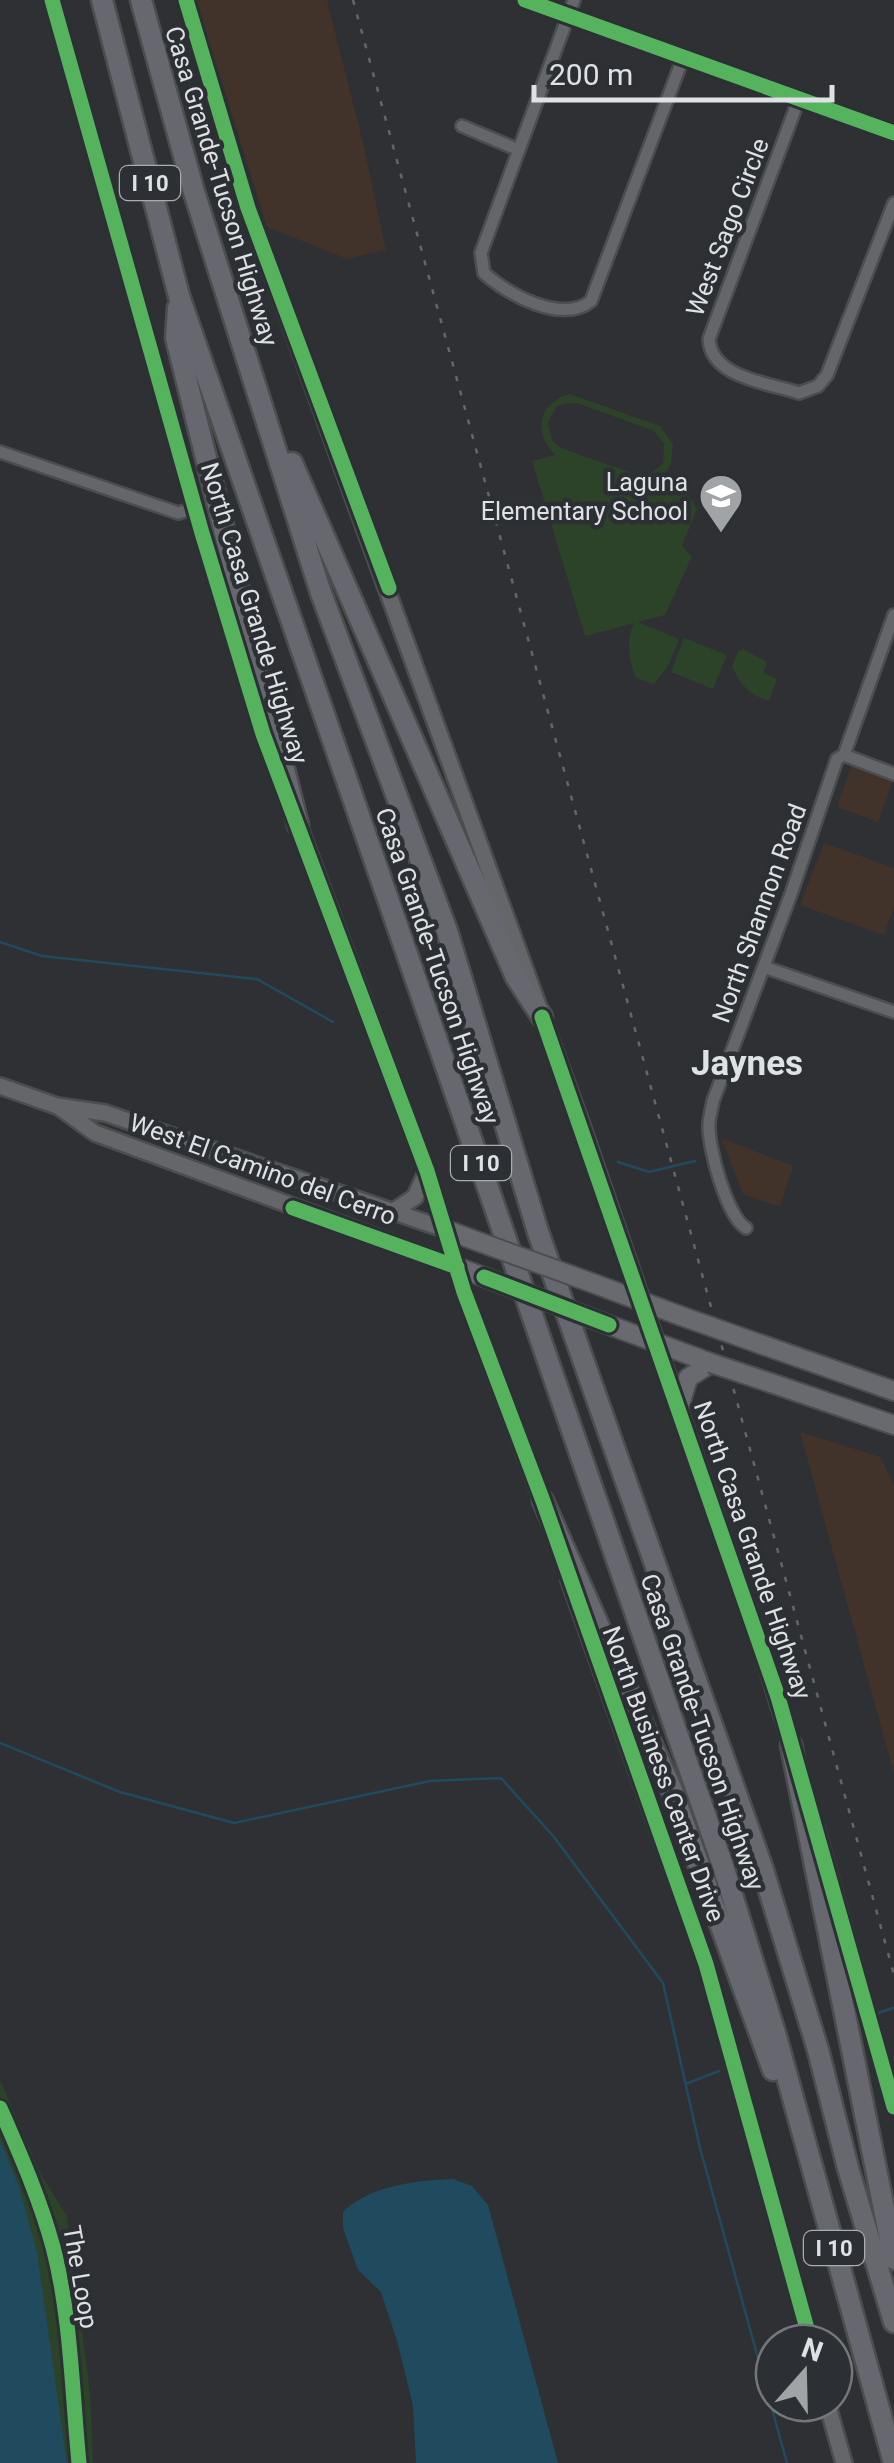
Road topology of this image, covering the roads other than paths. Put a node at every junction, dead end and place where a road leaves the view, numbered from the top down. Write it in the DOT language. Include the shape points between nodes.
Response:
graph roads {
  1 [pos="52,0"];
  2 [pos="102,0"];
  3 [pos="141,0"];
  4 [pos="186,0"];
  5 [pos="525,0"];
  6 [pos="574,0"];
  7 [pos="569,16"];
  8 [pos="683,58"];
  9 [pos="799,99"];
  10 [pos="462,126"];
  11 [pos="894,133"];
  12 [pos="519,150"];
  13 [pos="894,203"];
  14 [pos="178,296"];
  15 [pos="256,386"];
  16 [pos="0,452"];
  17 [pos="195,508"];
  18 [pos="894,615"];
  19 [pos="844,755"];
  20 [pos="894,774"];
  21 [pos="298,826"];
  22 [pos="764,967"];
  23 [pos="894,1012"];
  24 [pos="542,1017"];
  25 [pos="0,1086"];
  26 [pos="57,1106"];
  27 [pos="426,1172"];
  28 [pos="394,1211"];
  29 [pos="746,1228"];
  30 [pos="446,1230"];
  31 [pos="458,1267"];
  32 [pos="642,1302"];
  33 [pos="655,1343"];
  34 [pos="704,1363"];
  35 [pos="894,1391"];
  36 [pos="679,1408"];
  37 [pos="894,1425"];
  38 [pos="543,1501"];
  39 [pos="791,1745"];
  40 [pos="894,2107"];
  41 [pos="826,2218"];
  42 [pos="894,2260"];
  43 [pos="894,2322"];
  44 [pos="805,2323"];
  45 [pos="833,2423"];
  46 [pos="844,2463"];
  47 [pos="894,2463"];
  1 -- 17 [label="main road, North Casa Grande Highway"];
  2 -- 14 [label="highway, Casa Grande-Tucson Highway / I 10"];
  3 -- 15 [label="highway, Casa Grande-Tucson Highway / I 10"];
  4 -- 24 [label="main road, North Casa Grande Highway" via="248,208"];
  5 -- 7 [label="street"];
  6 -- 7 [label="street"];
  7 -- 8 [label="street"];
  7 -- 12 [label="street"];
  8 -- 9 [label="street"];
  8 -- 12 [label="street" via="598,290 578,310 505,290 482,268 481,253"];
  9 -- 11 [label="street"];
  9 -- 13 [label="street, West Sago Circle" via="709,339 718,364 799,393 818,386"];
  10 -- 12 [label="street"];
  14 -- 21 [label="highway" via="176,338"];
  14 -- 41 [label="highway, Casa Grande-Tucson Highway / I 10" via="705,1813"];
  15 -- 24 [label="highway" via="516,977"];
  15 -- 43 [label="highway, Casa Grande-Tucson Highway / I 10" via="322,593 447,932 550,1267 763,1870"];
  16 -- 17 [label="street" via="178,513"];
  17 -- 21 [label="main road, North Casa Grande Highway"];
  18 -- 19 [label="street, North Shannon Road"];
  19 -- 20 [label="street"];
  19 -- 22 [label="street, North Shannon Road"];
  21 -- 27 [label="main road, North Casa Grande Highway"];
  22 -- 23 [label="street"];
  22 -- 29 [label="street, North Shannon Road" via="709,1125 731,1211"];
  24 -- 32 [label="main road, North Casa Grande Highway"];
  25 -- 26 [label="main road, West El Camino del Cerro"];
  26 -- 28 [label="main road, West El Camino del Cerro" via="105,1113"];
  26 -- 31 [label="main road, West El Camino del Cerro" via="95,1134"];
  27 -- 28 [label="main road" via="415,1197"];
  27 -- 30 [label="main road, North Casa Grande Highway"];
  28 -- 30 [label="main road, West El Camino del Cerro"];
  30 -- 31 [label="main road, North Business Center Drive"];
  30 -- 32 [label="main road, bridge"];
  31 -- 33 [label="main road, bridge"];
  31 -- 38 [label="main road, North Business Center Drive"];
  32 -- 33 [label="main road, North Casa Grande Highway"];
  32 -- 35 [label="main road, bridge"];
  33 -- 34 [label="main road"];
  33 -- 36 [label="main road, North Casa Grande Highway"];
  34 -- 36 [label="main road" via="688,1378"];
  34 -- 37 [label="main road, bridge"];
  36 -- 39 [label="main road, North Casa Grande Highway"];
  38 -- 41 [label="highway" via="671,1788"];
  38 -- 44 [label="main road, North Business Center Drive" via="706,1964"];
  39 -- 40 [label="main road, North Casa Grande Highway"];
  39 -- 42 [label="highway"];
  41 -- 47 [label="highway, Casa Grande-Tucson Highway / I 10"];
  45 -- 46 [label="main road"];
}
